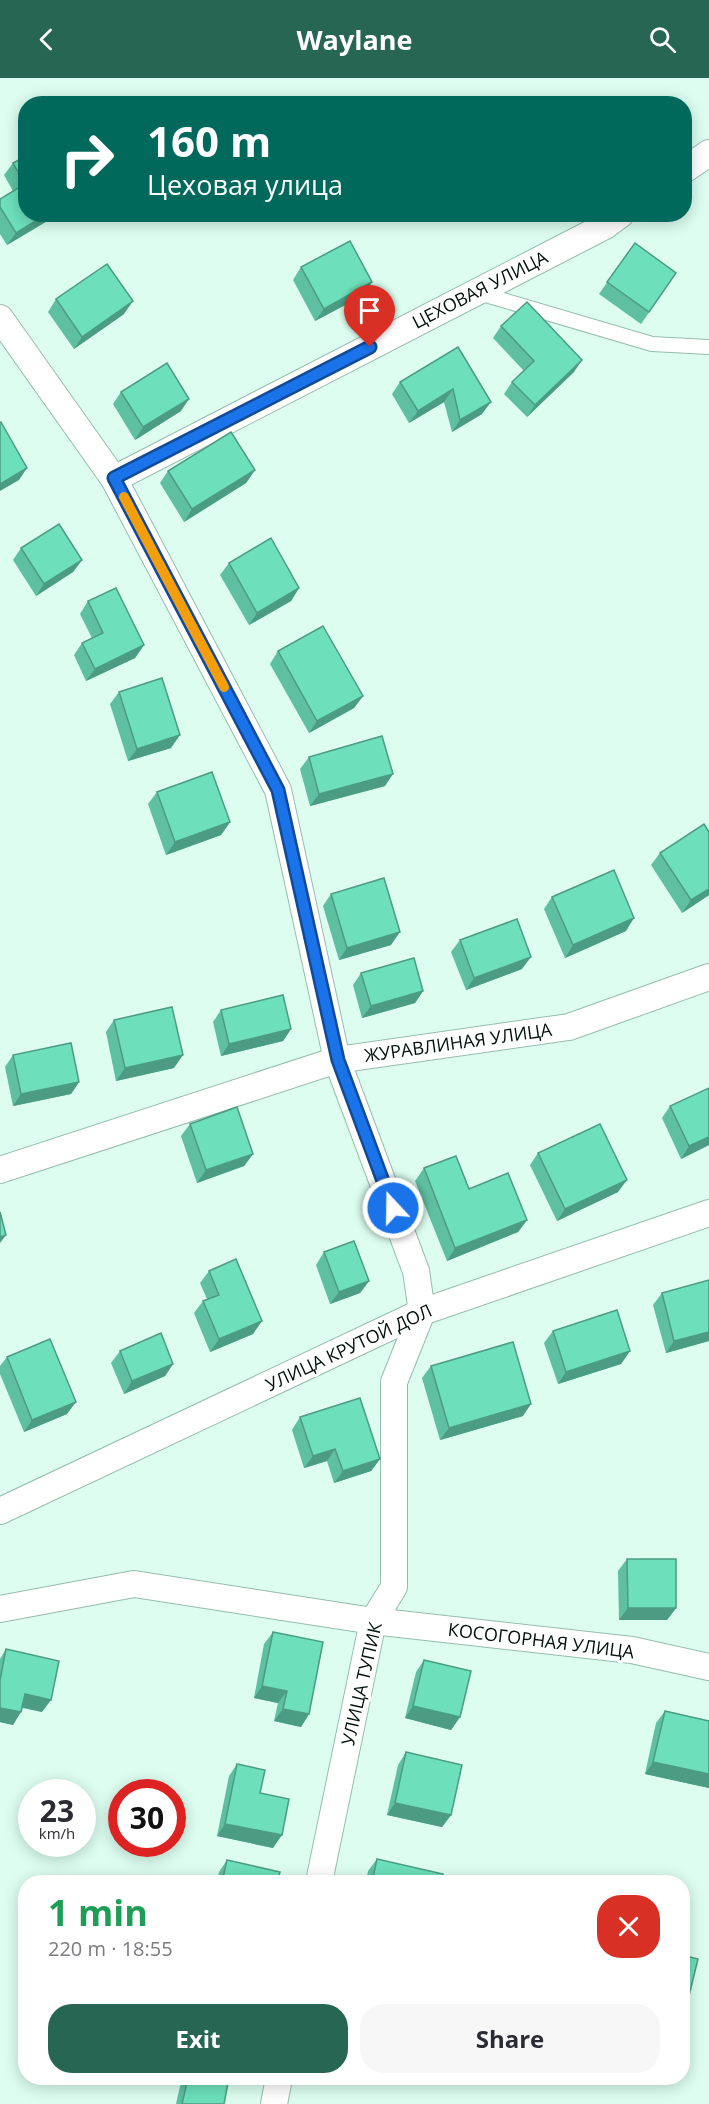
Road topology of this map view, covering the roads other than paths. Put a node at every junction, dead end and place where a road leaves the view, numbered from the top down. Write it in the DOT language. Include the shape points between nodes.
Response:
graph roads {
  1 [pos="709,153"];
  2 [pos="692,165"];
  3 [pos="610,222"];
  4 [pos="476,292"];
  5 [pos="0,318"];
  6 [pos="709,347"];
  7 [pos="114,478"];
  8 [pos="709,976"];
  9 [pos="338,1060"];
  10 [pos="0,1170"];
  11 [pos="709,1213"];
  12 [pos="422,1312"];
  13 [pos="0,1511"];
  14 [pos="0,1609"];
  15 [pos="373,1621"];
  16 [pos="709,1667"];
  17 [pos="320,1875"];
  18 [pos="278,2085"];
  19 [pos="274,2104"];
  1 -- 2 [label="street"];
  3 -- 4 [label="street, ЦЕХОВАЯ УЛИЦА"];
  4 -- 6 [label="lane" via="652,344"];
  4 -- 7 [label="street, ЦЕХОВАЯ УЛИЦА"];
  5 -- 7 [label="street"];
  7 -- 9 [label="street" via="278,790"];
  8 -- 9 [label="street, ЖУРАВЛИНАЯ УЛИЦА" via="569,1027"];
  9 -- 10 [label="street, ЖУРАВЛИНАЯ УЛИЦА"];
  9 -- 12 [label="street" via="416,1271"];
  11 -- 12 [label="street, УЛИЦА КРУТОЙ ДОЛ"];
  12 -- 13 [label="street, УЛИЦА КРУТОЙ ДОЛ"];
  12 -- 15 [label="street, УЛИЦА ТУПИК" via="394,1383 394,1587"];
  14 -- 15 [label="street, КОСОГОРНАЯ УЛИЦА" via="134,1584"];
  15 -- 16 [label="street, КОСОГОРНАЯ УЛИЦА" via="632,1650"];
  15 -- 17 [label="street, УЛИЦА ТУПИК"];
  18 -- 19 [label="street"];
}
